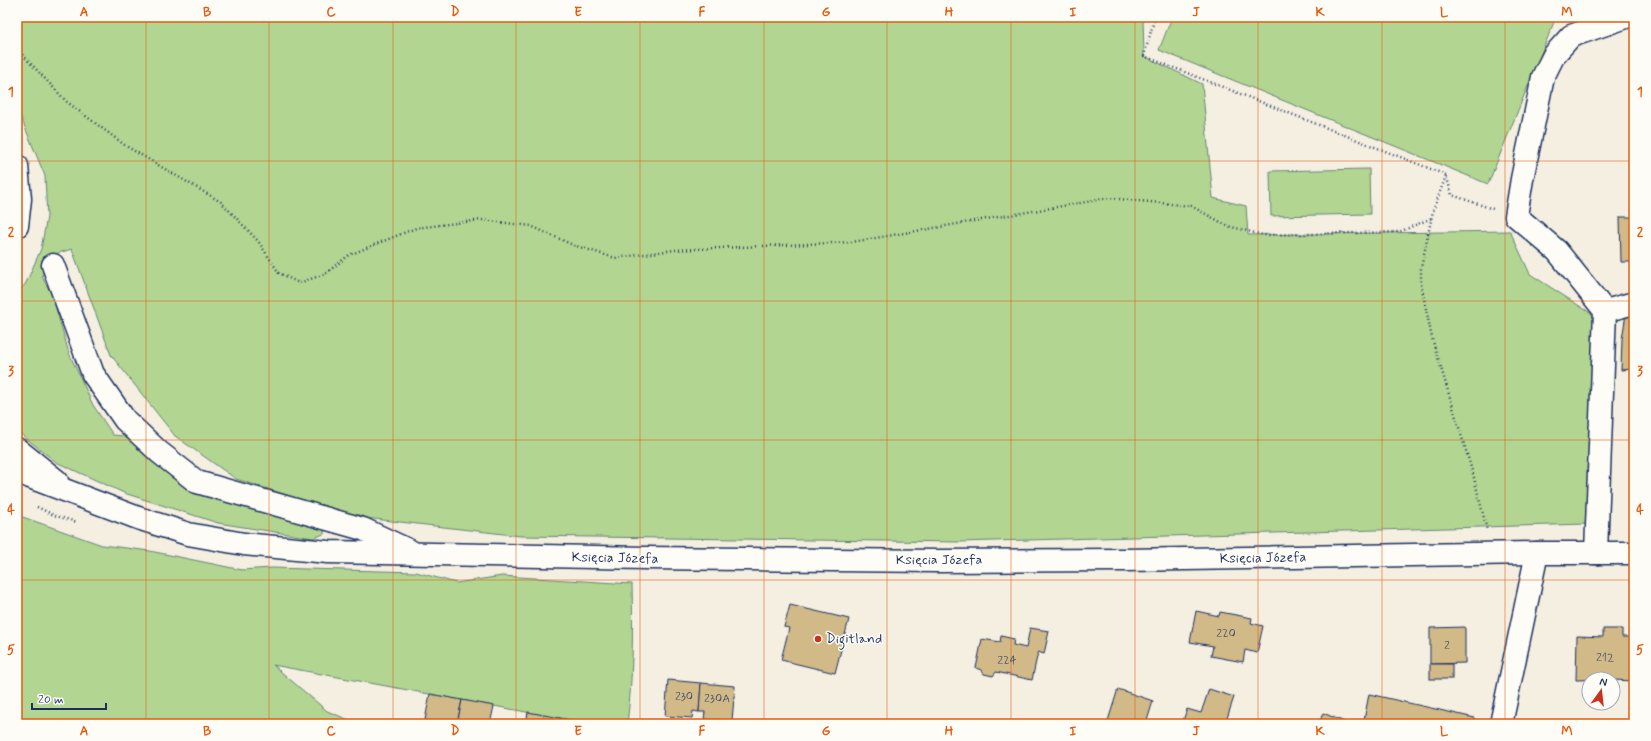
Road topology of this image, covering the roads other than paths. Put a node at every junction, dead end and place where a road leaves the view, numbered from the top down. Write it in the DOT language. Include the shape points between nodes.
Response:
graph roads {
  1 [pos="1626,17"];
  2 [pos="17,166"];
  3 [pos="17,226"];
  4 [pos="52,264"];
  5 [pos="1634,303"];
  6 [pos="1605,310"];
  7 [pos="17,449"];
  8 [pos="17,470"];
  9 [pos="70,492"];
  10 [pos="1537,553"];
  11 [pos="1596,553"];
  12 [pos="1634,553"];
  13 [pos="415,554"];
  14 [pos="1501,724"];
  1 -- 6 [label="street" via="1571,36 1554,55 1543,77 1516,216 1557,251"];
  2 -- 3 [label="street" via="20,199"];
  4 -- 13 [label="street" via="93,374 125,420 159,452 197,482 363,528"];
  5 -- 6 [label="street"];
  6 -- 11 [label="street"];
  7 -- 9 [label="street"];
  8 -- 9 [label="street"];
  9 -- 13 [label="street, Księcia Józefa" via="188,534 244,544 328,552"];
  10 -- 11 [label="street, Księcia Józefa"];
  10 -- 13 [label="street, Księcia Józefa" via="938,561"];
  10 -- 14 [label="street"];
  11 -- 12 [label="street, Księcia Józefa"];
}
